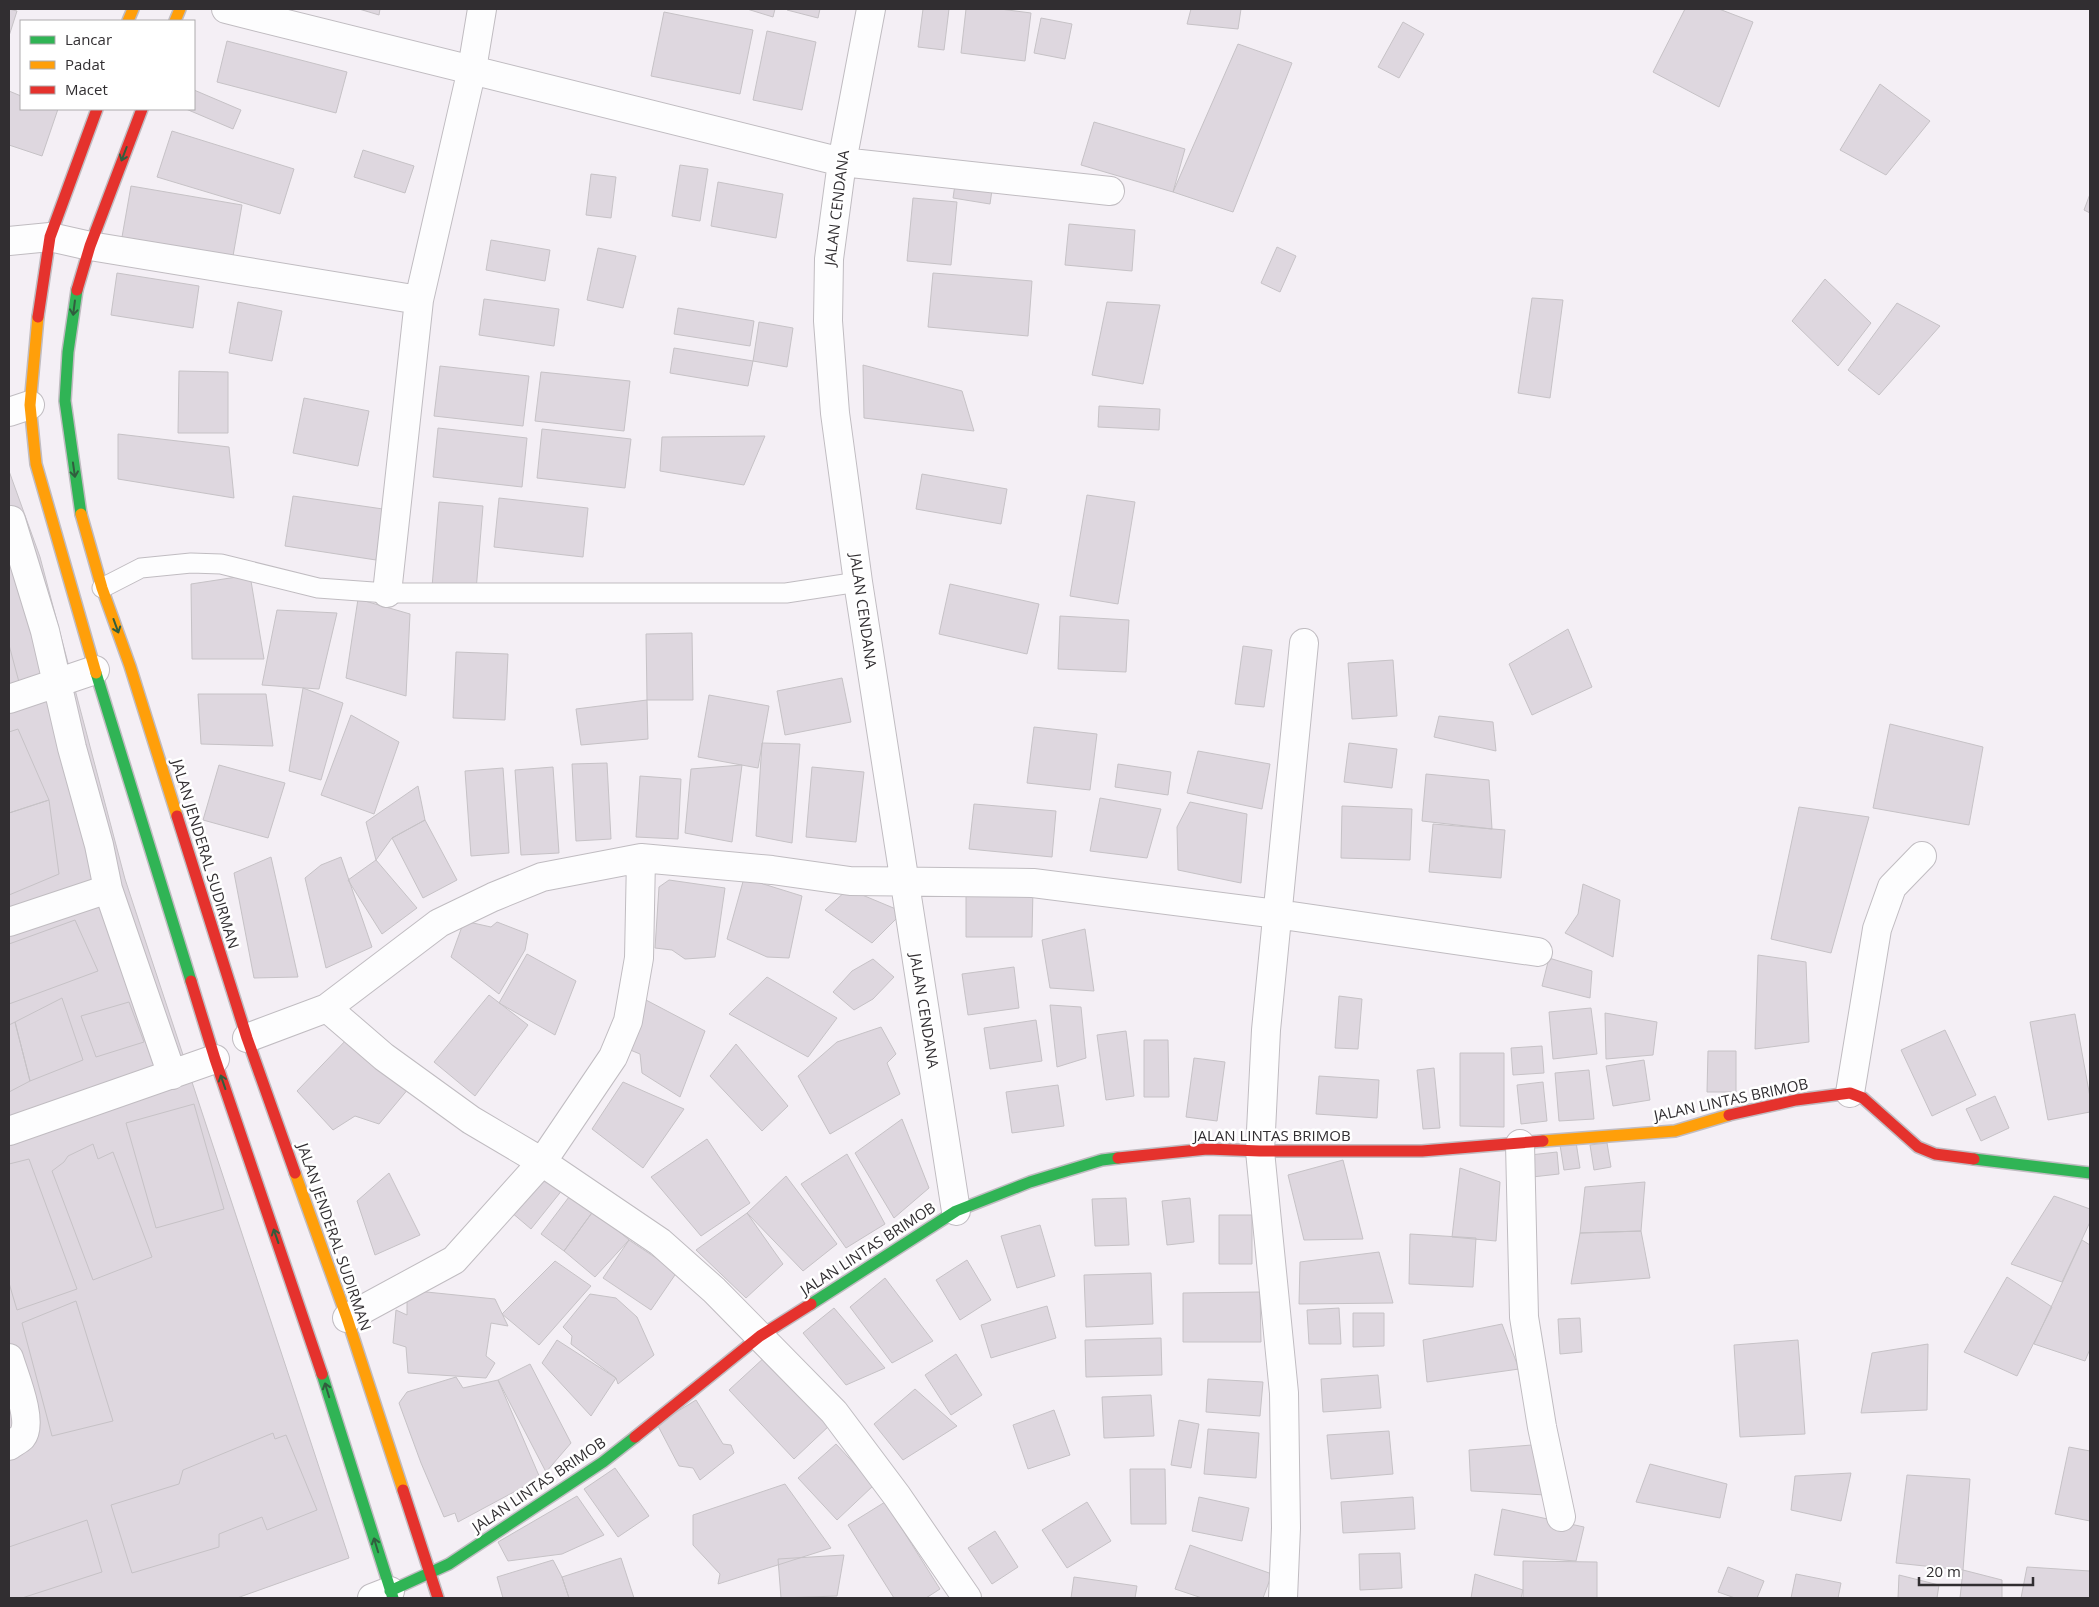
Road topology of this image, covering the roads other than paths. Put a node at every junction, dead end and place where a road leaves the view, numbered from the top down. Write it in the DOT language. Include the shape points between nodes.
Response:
graph roads {
  1 [pos="226,9"];
  2 [pos="482,9"];
  3 [pos="870,9"];
  4 [pos="472,68"];
  5 [pos="97,110"];
  6 [pos="142,110"];
  7 [pos="842,162"];
  8 [pos="1110,191"];
  9 [pos="50,237"];
  10 [pos="9,242"];
  11 [pos="90,246"];
  12 [pos="419,300"];
  13 [pos="19,408"];
  14 [pos="48,512"];
  15 [pos="10,520"];
  16 [pos="858,582"];
  17 [pos="102,588"];
  18 [pos="387,593"];
  19 [pos="1304,643"];
  20 [pos="95,670"];
  21 [pos="57,683"];
  22 [pos="9,699"];
  23 [pos="1922,856"];
  24 [pos="641,858"];
  25 [pos="904,881"];
  26 [pos="108,889"];
  27 [pos="1277,914"];
  28 [pos="9,922"];
  29 [pos="1538,952"];
  30 [pos="327,1008"];
  31 [pos="247,1038"];
  32 [pos="215,1059"];
  33 [pos="172,1075"];
  34 [pos="1850,1093"];
  35 [pos="9,1131"];
  36 [pos="1520,1144"];
  37 [pos="1260,1151"];
  38 [pos="542,1162"];
  39 [pos="2090,1173"];
  40 [pos="956,1211"];
  41 [pos="347,1318"];
  42 [pos="760,1336"];
  43 [pos="9,1358"];
  44 [pos="9,1446"];
  45 [pos="1561,1517"];
  46 [pos="430,1574"];
  47 [pos="385,1596"];
  48 [pos="438,1598"];
  49 [pos="967,1598"];
  50 [pos="1283,1598"];
  1 -- 4 [label="street"];
  2 -- 4 [label="street"];
  3 -- 7 [label="street, JALAN CENDANA"];
  4 -- 7 [label="street"];
  4 -- 12 [label="street"];
  5 -- 9 [label="main road"];
  6 -- 11 [label="main road, JALAN JENDERAL SUDIRMAN, one-way"];
  7 -- 8 [label="street"];
  7 -- 16 [label="street, JALAN CENDANA" via="829,259 828,321 835,413"];
  9 -- 10 [label="street"];
  9 -- 11 [label="street"];
  9 -- 13 [label="main road" via="35,338"];
  11 -- 12 [label="street"];
  11 -- 17 [label="main road, JALAN JENDERAL SUDIRMAN, one-way" via="75,298 66,401 82,521"];
  12 -- 18 [label="street"];
  13 -- 14 [label="main road"];
  14 -- 15 [label="street"];
  14 -- 20 [label="main road"];
  15 -- 21 [label="street" via="45,631"];
  16 -- 18 [label="lane" via="786,593"];
  16 -- 25 [label="street, JALAN CENDANA"];
  17 -- 18 [label="lane" via="140,568 191,563 221,564 318,588"];
  17 -- 31 [label="main road, JALAN JENDERAL SUDIRMAN, one-way" via="130,666"];
  19 -- 27 [label="street"];
  20 -- 21 [label="street"];
  20 -- 32 [label="main road"];
  21 -- 22 [label="street"];
  21 -- 26 [label="street" via="100,844"];
  23 -- 34 [label="street" via="1892,888 1877,929"];
  24 -- 25 [label="street" via="772,870 850,882"];
  24 -- 30 [label="street" via="542,877 439,923"];
  24 -- 38 [label="street" via="639,958 628,1021 612,1057"];
  25 -- 27 [label="street" via="1033,883"];
  25 -- 40 [label="street, JALAN CENDANA"];
  26 -- 28 [label="street"];
  26 -- 33 [label="street"];
  27 -- 29 [label="street"];
  27 -- 37 [label="street" via="1266,1030"];
  30 -- 31 [label="street"];
  30 -- 38 [label="street" via="384,1057 471,1120"];
  31 -- 41 [label="main road, JALAN JENDERAL SUDIRMAN"];
  32 -- 33 [label="street"];
  47 -- 32 [label="main road, one-way" via="305,1319"];
  33 -- 35 [label="street"];
  34 -- 36 [label="main road, JALAN LINTAS BRIMOB" via="1742,1111 1675,1131"];
  34 -- 39 [label="main road" via="1863,1098 1918,1147 1935,1154"];
  36 -- 37 [label="main road, JALAN LINTAS BRIMOB" via="1422,1151"];
  36 -- 45 [label="street" via="1524,1317"];
  37 -- 40 [label="main road, JALAN LINTAS BRIMOB" via="1207,1149 1102,1160 1030,1182"];
  37 -- 50 [label="street" via="1284,1393 1286,1528"];
  38 -- 41 [label="street" via="454,1260"];
  38 -- 42 [label="street" via="660,1242"];
  40 -- 42 [label="main road, JALAN LINTAS BRIMOB"];
  41 -- 46 [label="main road, JALAN JENDERAL SUDIRMAN"];
  42 -- 46 [label="main road, JALAN LINTAS BRIMOB" via="603,1462"];
  42 -- 49 [label="street" via="834,1412"];
  43 -- 44 [label="street" via="25,1411 26,1427 22,1437"];
  46 -- 47 [label="main road, JALAN LINTAS BRIMOB"];
  46 -- 48 [label="main road, JALAN JENDERAL SUDIRMAN"];
}
